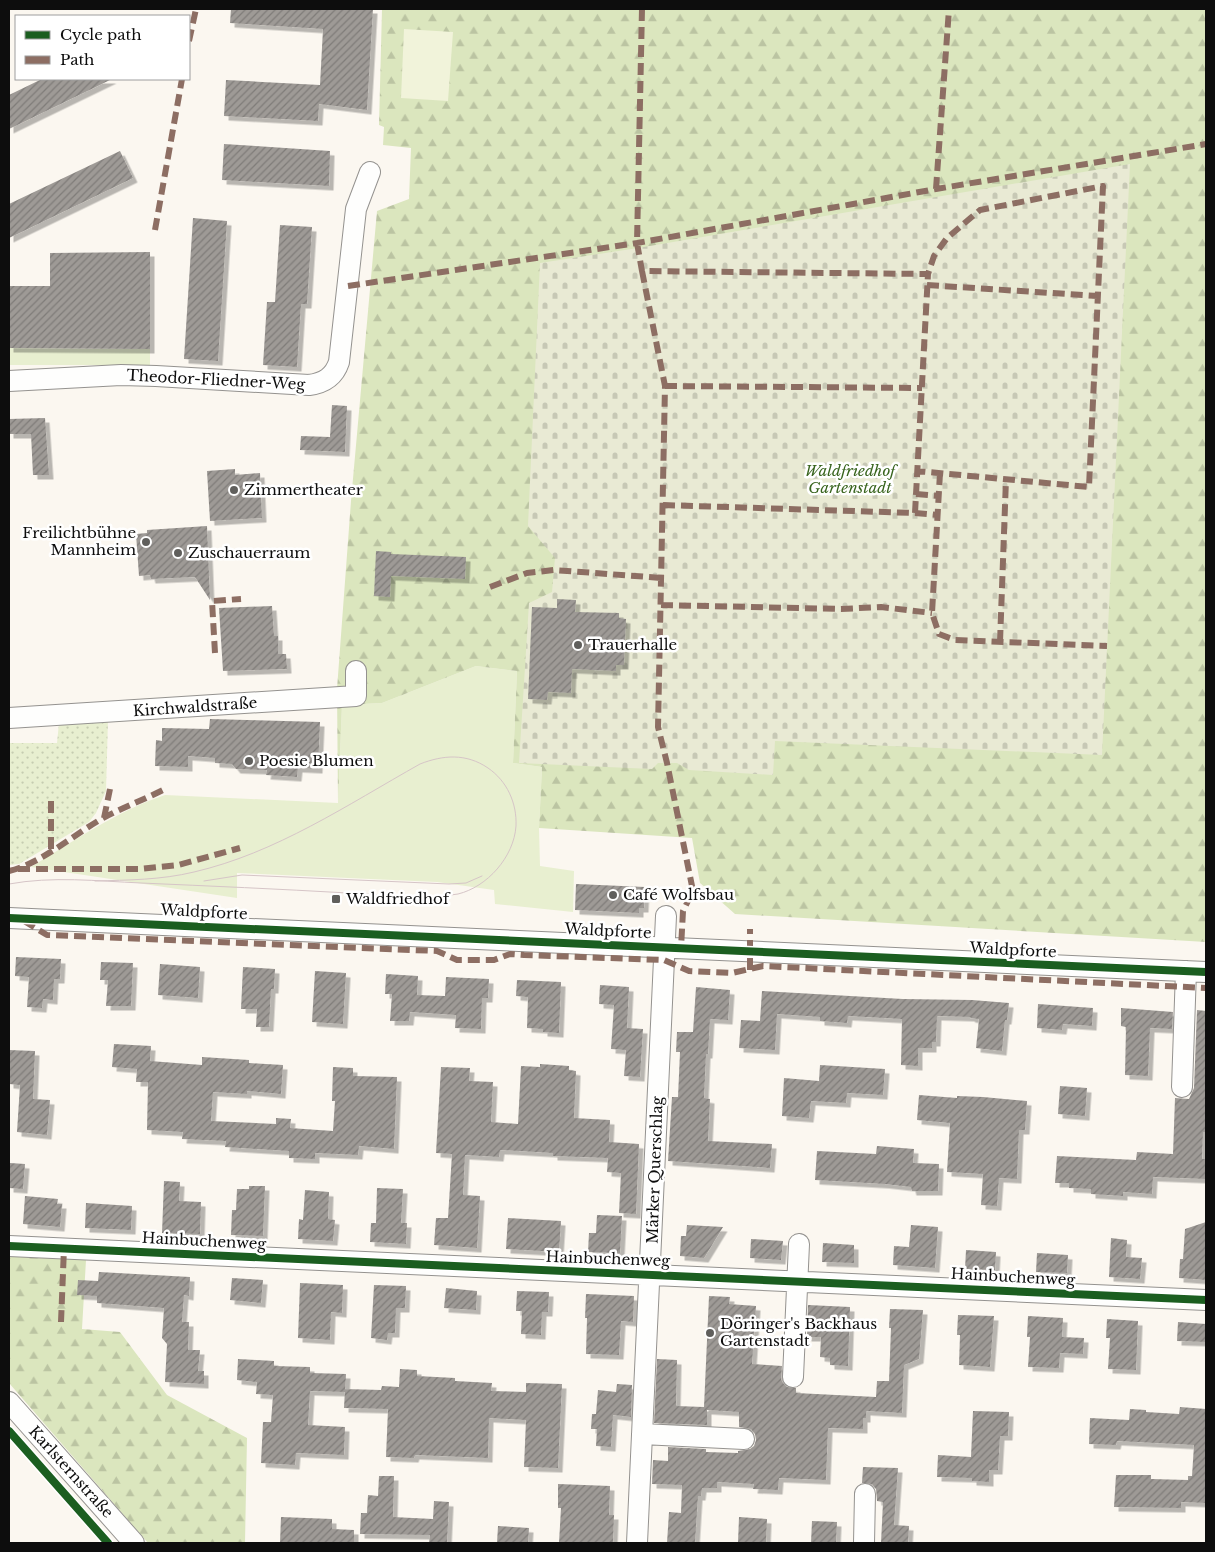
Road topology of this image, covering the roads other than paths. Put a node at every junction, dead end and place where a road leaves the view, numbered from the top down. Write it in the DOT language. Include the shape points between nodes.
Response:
graph roads {
  1 [pos="370,172"];
  2 [pos="9,381"];
  3 [pos="356,671"];
  4 [pos="9,718"];
  5 [pos="666,916"];
  6 [pos="9,918"];
  7 [pos="664,947"];
  8 [pos="1186,971"];
  9 [pos="1206,972"];
  10 [pos="1182,1087"];
  11 [pos="799,1244"];
  12 [pos="9,1246"];
  13 [pos="650,1275"];
  14 [pos="798,1281"];
  15 [pos="1206,1300"];
  16 [pos="793,1376"];
  17 [pos="9,1402"];
  18 [pos="642,1434"];
  19 [pos="744,1439"];
  20 [pos="865,1494"];
  21 [pos="134,1543"];
  22 [pos="637,1543"];
  23 [pos="864,1543"];
  1 -- 2 [label="street, Theodor-Fliedner-Weg" via="356,210 339,362 336,371 326,380 309,385 121,375"];
  3 -- 4 [label="street, Kirchwaldstraße" via="356,696"];
  5 -- 7 [label="street, Märker Querschlag"];
  6 -- 7 [label="street, Waldpforte"];
  7 -- 8 [label="street, Waldpforte"];
  7 -- 13 [label="street, Märker Querschlag"];
  8 -- 9 [label="street, Waldpforte"];
  8 -- 10 [label="street"];
  11 -- 14 [label="street"];
  12 -- 13 [label="street, Hainbuchenweg"];
  13 -- 14 [label="street, Hainbuchenweg"];
  13 -- 18 [label="street, Märker Querschlag"];
  14 -- 15 [label="street, Hainbuchenweg"];
  14 -- 16 [label="street"];
  17 -- 21 [label="street, Karlsternstraße"];
  18 -- 19 [label="street"];
  18 -- 22 [label="street, Märker Querschlag"];
  20 -- 23 [label="street"];
}
